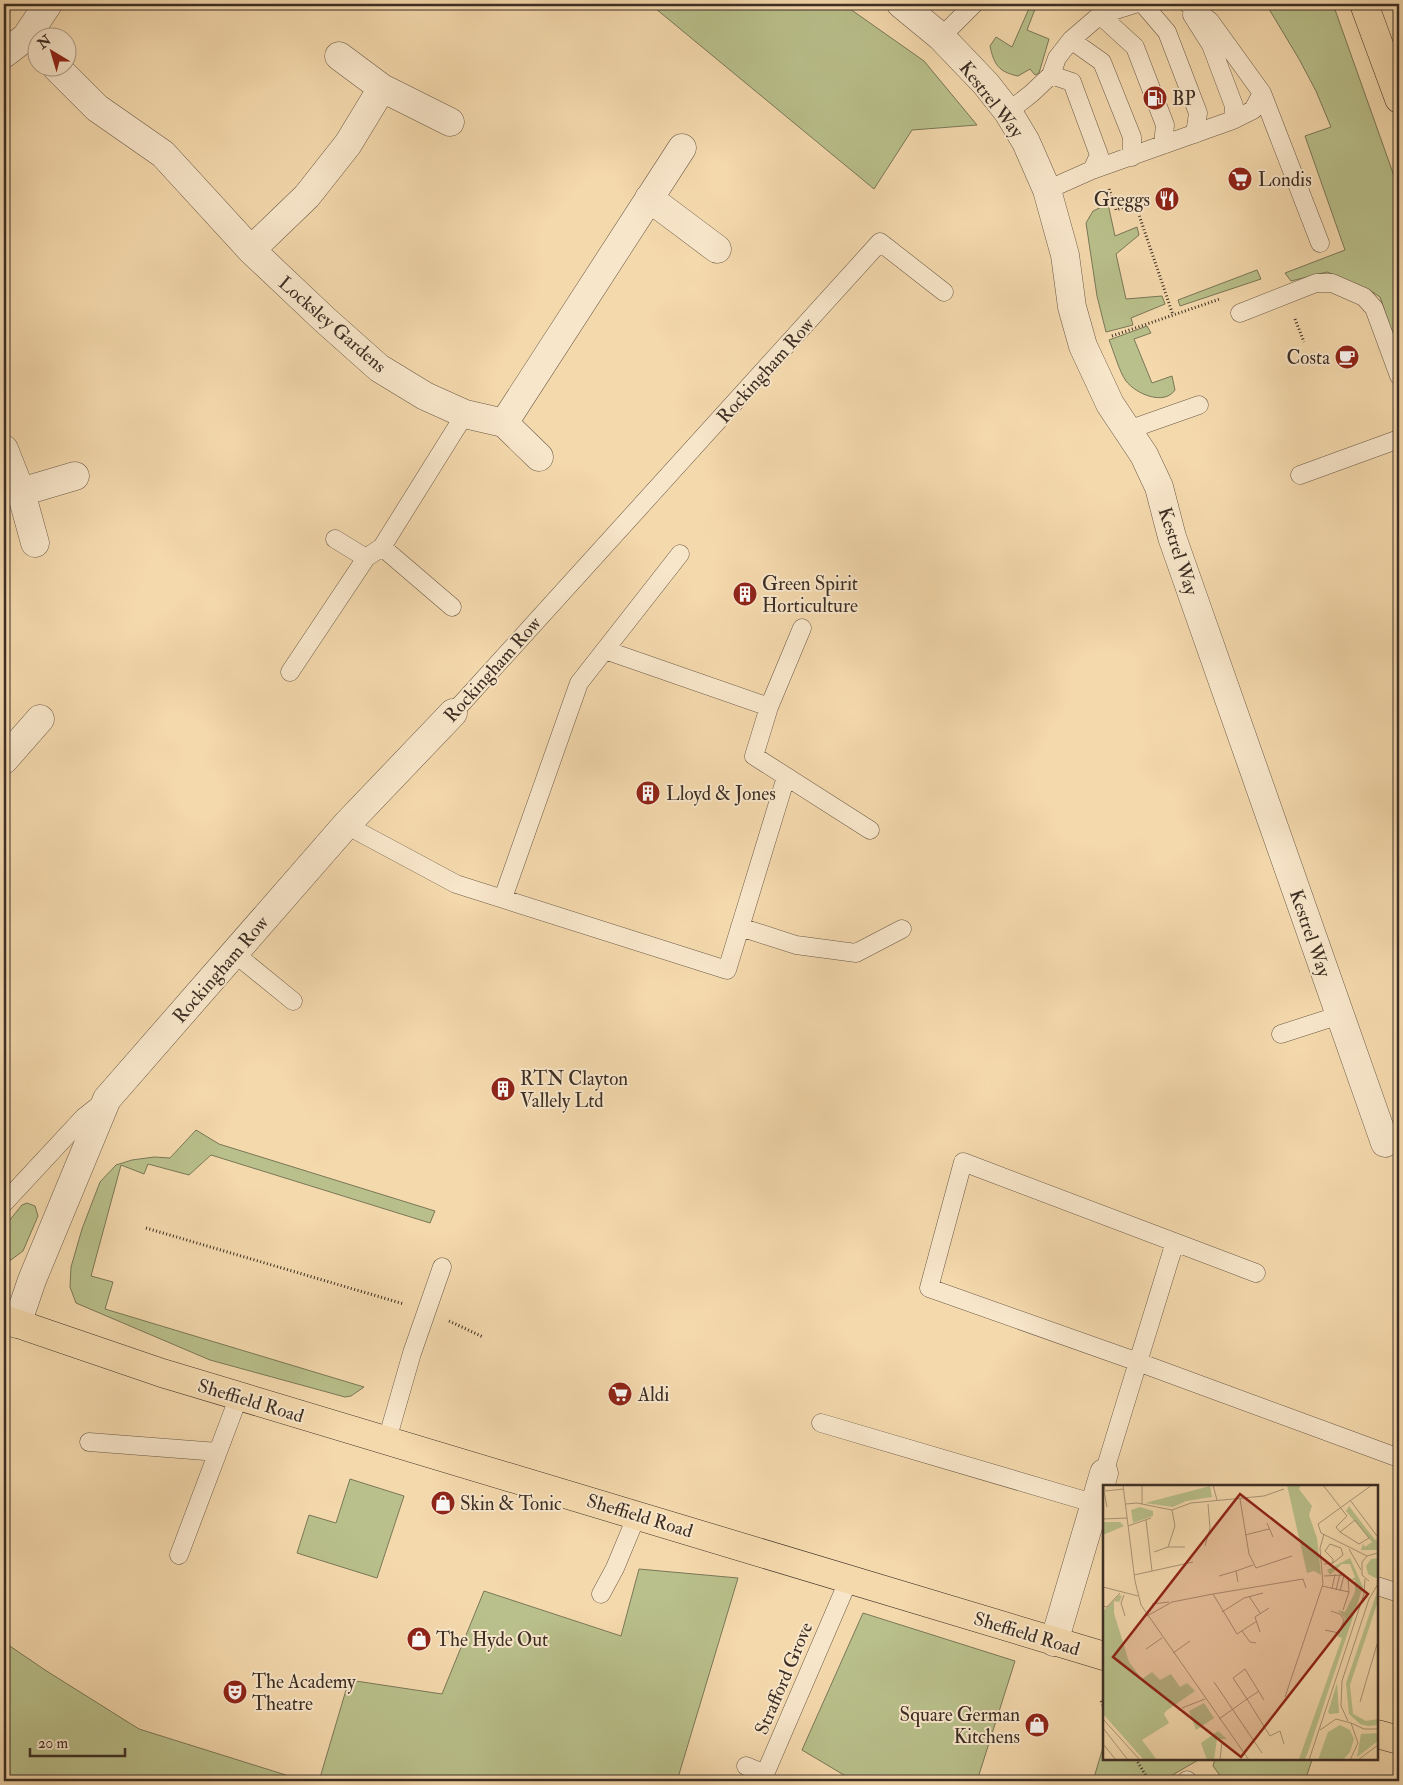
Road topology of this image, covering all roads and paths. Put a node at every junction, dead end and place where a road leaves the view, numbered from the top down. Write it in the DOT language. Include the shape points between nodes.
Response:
graph roads {
  1 [pos="48,4"];
  2 [pos="901,4"];
  3 [pos="974,4"];
  4 [pos="1135,4"];
  5 [pos="1143,4"];
  6 [pos="1186,4"];
  7 [pos="1364,4"];
  8 [pos="1100,15"];
  9 [pos="38,28"];
  10 [pos="941,37"];
  11 [pos="1071,40"];
  12 [pos="28,44"];
  13 [pos="4,54"];
  14 [pos="339,56"];
  15 [pos="1051,75"];
  16 [pos="67,78"];
  17 [pos="382,88"];
  18 [pos="1262,93"];
  19 [pos="1399,99"];
  20 [pos="1008,112"];
  21 [pos="1234,120"];
  22 [pos="450,122"];
  23 [pos="1195,134"];
  24 [pos="1163,145"];
  25 [pos="682,148"];
  26 [pos="1132,157"];
  27 [pos="1097,169"];
  28 [pos="1047,190"];
  29 [pos="649,198"];
  30 [pos="1320,243"];
  31 [pos="251,250"];
  32 [pos="716,250"];
  33 [pos="944,292"];
  34 [pos="1286,295"];
  35 [pos="1227,296"];
  36 [pos="1240,313"];
  37 [pos="1173,315"];
  38 [pos="1304,342"];
  39 [pos="1083,346"];
  40 [pos="1399,376"];
  41 [pos="1198,405"];
  42 [pos="465,414"];
  43 [pos="504,423"];
  44 [pos="1128,430"];
  45 [pos="1399,439"];
  46 [pos="4,448"];
  47 [pos="539,457"];
  48 [pos="1300,475"];
  49 [pos="75,476"];
  50 [pos="21,492"];
  51 [pos="335,539"];
  52 [pos="35,543"];
  53 [pos="382,547"];
  54 [pos="680,554"];
  55 [pos="366,558"];
  56 [pos="452,607"];
  57 [pos="802,628"];
  58 [pos="605,650"];
  59 [pos="290,672"];
  60 [pos="768,707"];
  61 [pos="453,713"];
  62 [pos="40,719"];
  63 [pos="4,760"];
  64 [pos="786,777"];
  65 [pos="346,825"];
  66 [pos="870,830"];
  67 [pos="502,898"];
  68 [pos="740,927"];
  69 [pos="902,929"];
  70 [pos="234,953"];
  71 [pos="293,1001"];
  72 [pos="1340,1014"];
  73 [pos="1281,1034"];
  74 [pos="107,1099"];
  75 [pos="1385,1143"];
  76 [pos="4,1203"];
  77 [pos="146,1228"];
  78 [pos="1175,1242"];
  79 [pos="442,1267"];
  80 [pos="1256,1273"];
  81 [pos="427,1310"];
  82 [pos="11,1322"];
  83 [pos="483,1337"];
  84 [pos="1138,1362"];
  85 [pos="239,1396"];
  86 [pos="821,1422"];
  87 [pos="387,1440"];
  88 [pos="89,1442"];
  89 [pos="218,1452"];
  90 [pos="1399,1458"];
  91 [pos="1104,1474"];
  92 [pos="1100,1505"];
  93 [pos="637,1514"];
  94 [pos="179,1554"];
  95 [pos="849,1579"];
  96 [pos="1378,1586"];
  97 [pos="1399,1593"];
  98 [pos="601,1594"];
  99 [pos="1054,1642"];
  100 [pos="1103,1656"];
  101 [pos="1101,1701"];
  102 [pos="1103,1705"];
  103 [pos="1378,1734"];
  104 [pos="1399,1740"];
  105 [pos="1137,1760"];
  106 [pos="746,1766"];
  107 [pos="1149,1781"];
  1 -- 9 [label="street"];
  2 -- 10 [label="street, Kestrel Way"];
  3 -- 10 [label="lane"];
  4 -- 8 [label="lane"];
  5 -- 23 [label="lane" via="1167,32 1198,113"];
  6 -- 18 [label="lane" via="1210,21"];
  6 -- 21 [label="lane" via="1211,45 1234,106"];
  7 -- 19 [label="highway"];
  8 -- 11 [label="lane"];
  8 -- 24 [label="lane" via="1135,47 1165,125"];
  10 -- 20 [label="street, Kestrel Way"];
  11 -- 15 [label="lane" via="1057,58"];
  11 -- 26 [label="lane" via="1102,62 1132,137"];
  12 -- 13 [label="street"];
  14 -- 17 [label="street"];
  15 -- 20 [label="lane"];
  15 -- 27 [label="lane" via="1072,82 1099,155"];
  16 -- 31 [label="street, Locksley Gardens" via="97,108 163,154"];
  17 -- 22 [label="street"];
  17 -- 31 [label="street" via="348,144 307,196"];
  18 -- 21 [label="lane" via="1253,110"];
  18 -- 30 [label="lane"];
  20 -- 28 [label="street, Kestrel Way" via="1026,142"];
  21 -- 23 [label="lane"];
  23 -- 24 [label="lane"];
  24 -- 26 [label="lane"];
  25 -- 29 [label="street"];
  26 -- 27 [label="lane"];
  27 -- 28 [label="lane"];
  27 -- 37 [label="path" via="1116,210 1135,204"];
  28 -- 39 [label="street, Kestrel Way" via="1065,255 1072,307"];
  29 -- 32 [label="street"];
  29 -- 43 [label="street"];
  31 -- 42 [label="street, Locksley Gardens" via="379,368 425,396"];
  33 -- 61 [label="lane, Rockingham Row" via="880,242"];
  34 -- 36 [label="lane"];
  34 -- 38 [label="path"];
  34 -- 40 [label="lane" via="1316,283 1332,283 1364,297 1374,308"];
  35 -- 37 [label="path"];
  37 -- 39 [label="path"];
  39 -- 44 [label="street, Kestrel Way" via="1110,404"];
  41 -- 44 [label="lane"];
  42 -- 43 [label="street, Locksley Gardens"];
  42 -- 53 [label="lane"];
  43 -- 47 [label="street"];
  44 -- 72 [label="street, Kestrel Way" via="1144,454 1159,487 1172,537"];
  45 -- 48 [label="lane"];
  46 -- 50 [label="street"];
  49 -- 50 [label="street"];
  50 -- 52 [label="street"];
  51 -- 55 [label="lane"];
  53 -- 55 [label="lane"];
  53 -- 56 [label="lane"];
  54 -- 58 [label="lane"];
  55 -- 59 [label="lane"];
  57 -- 60 [label="lane"];
  58 -- 60 [label="lane"];
  58 -- 67 [label="lane" via="579,683"];
  60 -- 64 [label="lane" via="754,756"];
  61 -- 65 [label="street, Rockingham Row"];
  62 -- 63 [label="street"];
  64 -- 66 [label="lane"];
  64 -- 68 [label="lane"];
  65 -- 67 [label="lane" via="456,884"];
  65 -- 70 [label="street, Rockingham Row"];
  67 -- 68 [label="lane" via="727,970"];
  68 -- 69 [label="lane" via="796,945 856,953"];
  70 -- 71 [label="lane"];
  70 -- 74 [label="street, Rockingham Row"];
  72 -- 73 [label="lane"];
  72 -- 75 [label="street, Kestrel Way"];
  74 -- 76 [label="lane, Rockingham Row" via="84,1117"];
  74 -- 82 [label="street, Rockingham Row" via="32,1280"];
  77 -- 81 [label="path"];
  78 -- 80 [label="lane"];
  78 -- 84 [label="lane"];
  78 -- 84 [label="lane" via="963,1162 929,1288"];
  79 -- 81 [label="lane"];
  81 -- 83 [label="path"];
  81 -- 87 [label="lane"];
  82 -- 85 [label="highway, Sheffield Road"];
  84 -- 90 [label="lane"];
  84 -- 91 [label="lane"];
  85 -- 87 [label="highway, Sheffield Road"];
  85 -- 89 [label="lane"];
  86 -- 92 [label="lane"];
  87 -- 93 [label="highway, Sheffield Road"];
  88 -- 89 [label="lane"];
  89 -- 94 [label="lane"];
  91 -- 92 [label="street"];
  92 -- 99 [label="street"];
  93 -- 95 [label="highway, Sheffield Road"];
  93 -- 98 [label="lane"];
  95 -- 99 [label="highway, Sheffield Road"];
  95 -- 106 [label="lane, Strafford Grove" via="765,1774"];
  96 -- 97 [label="lane"];
  99 -- 100 [label="highway, Sheffield Road"];
  101 -- 102 [label="path"];
  103 -- 104 [label="highway"];
  105 -- 107 [label="path"];
}
